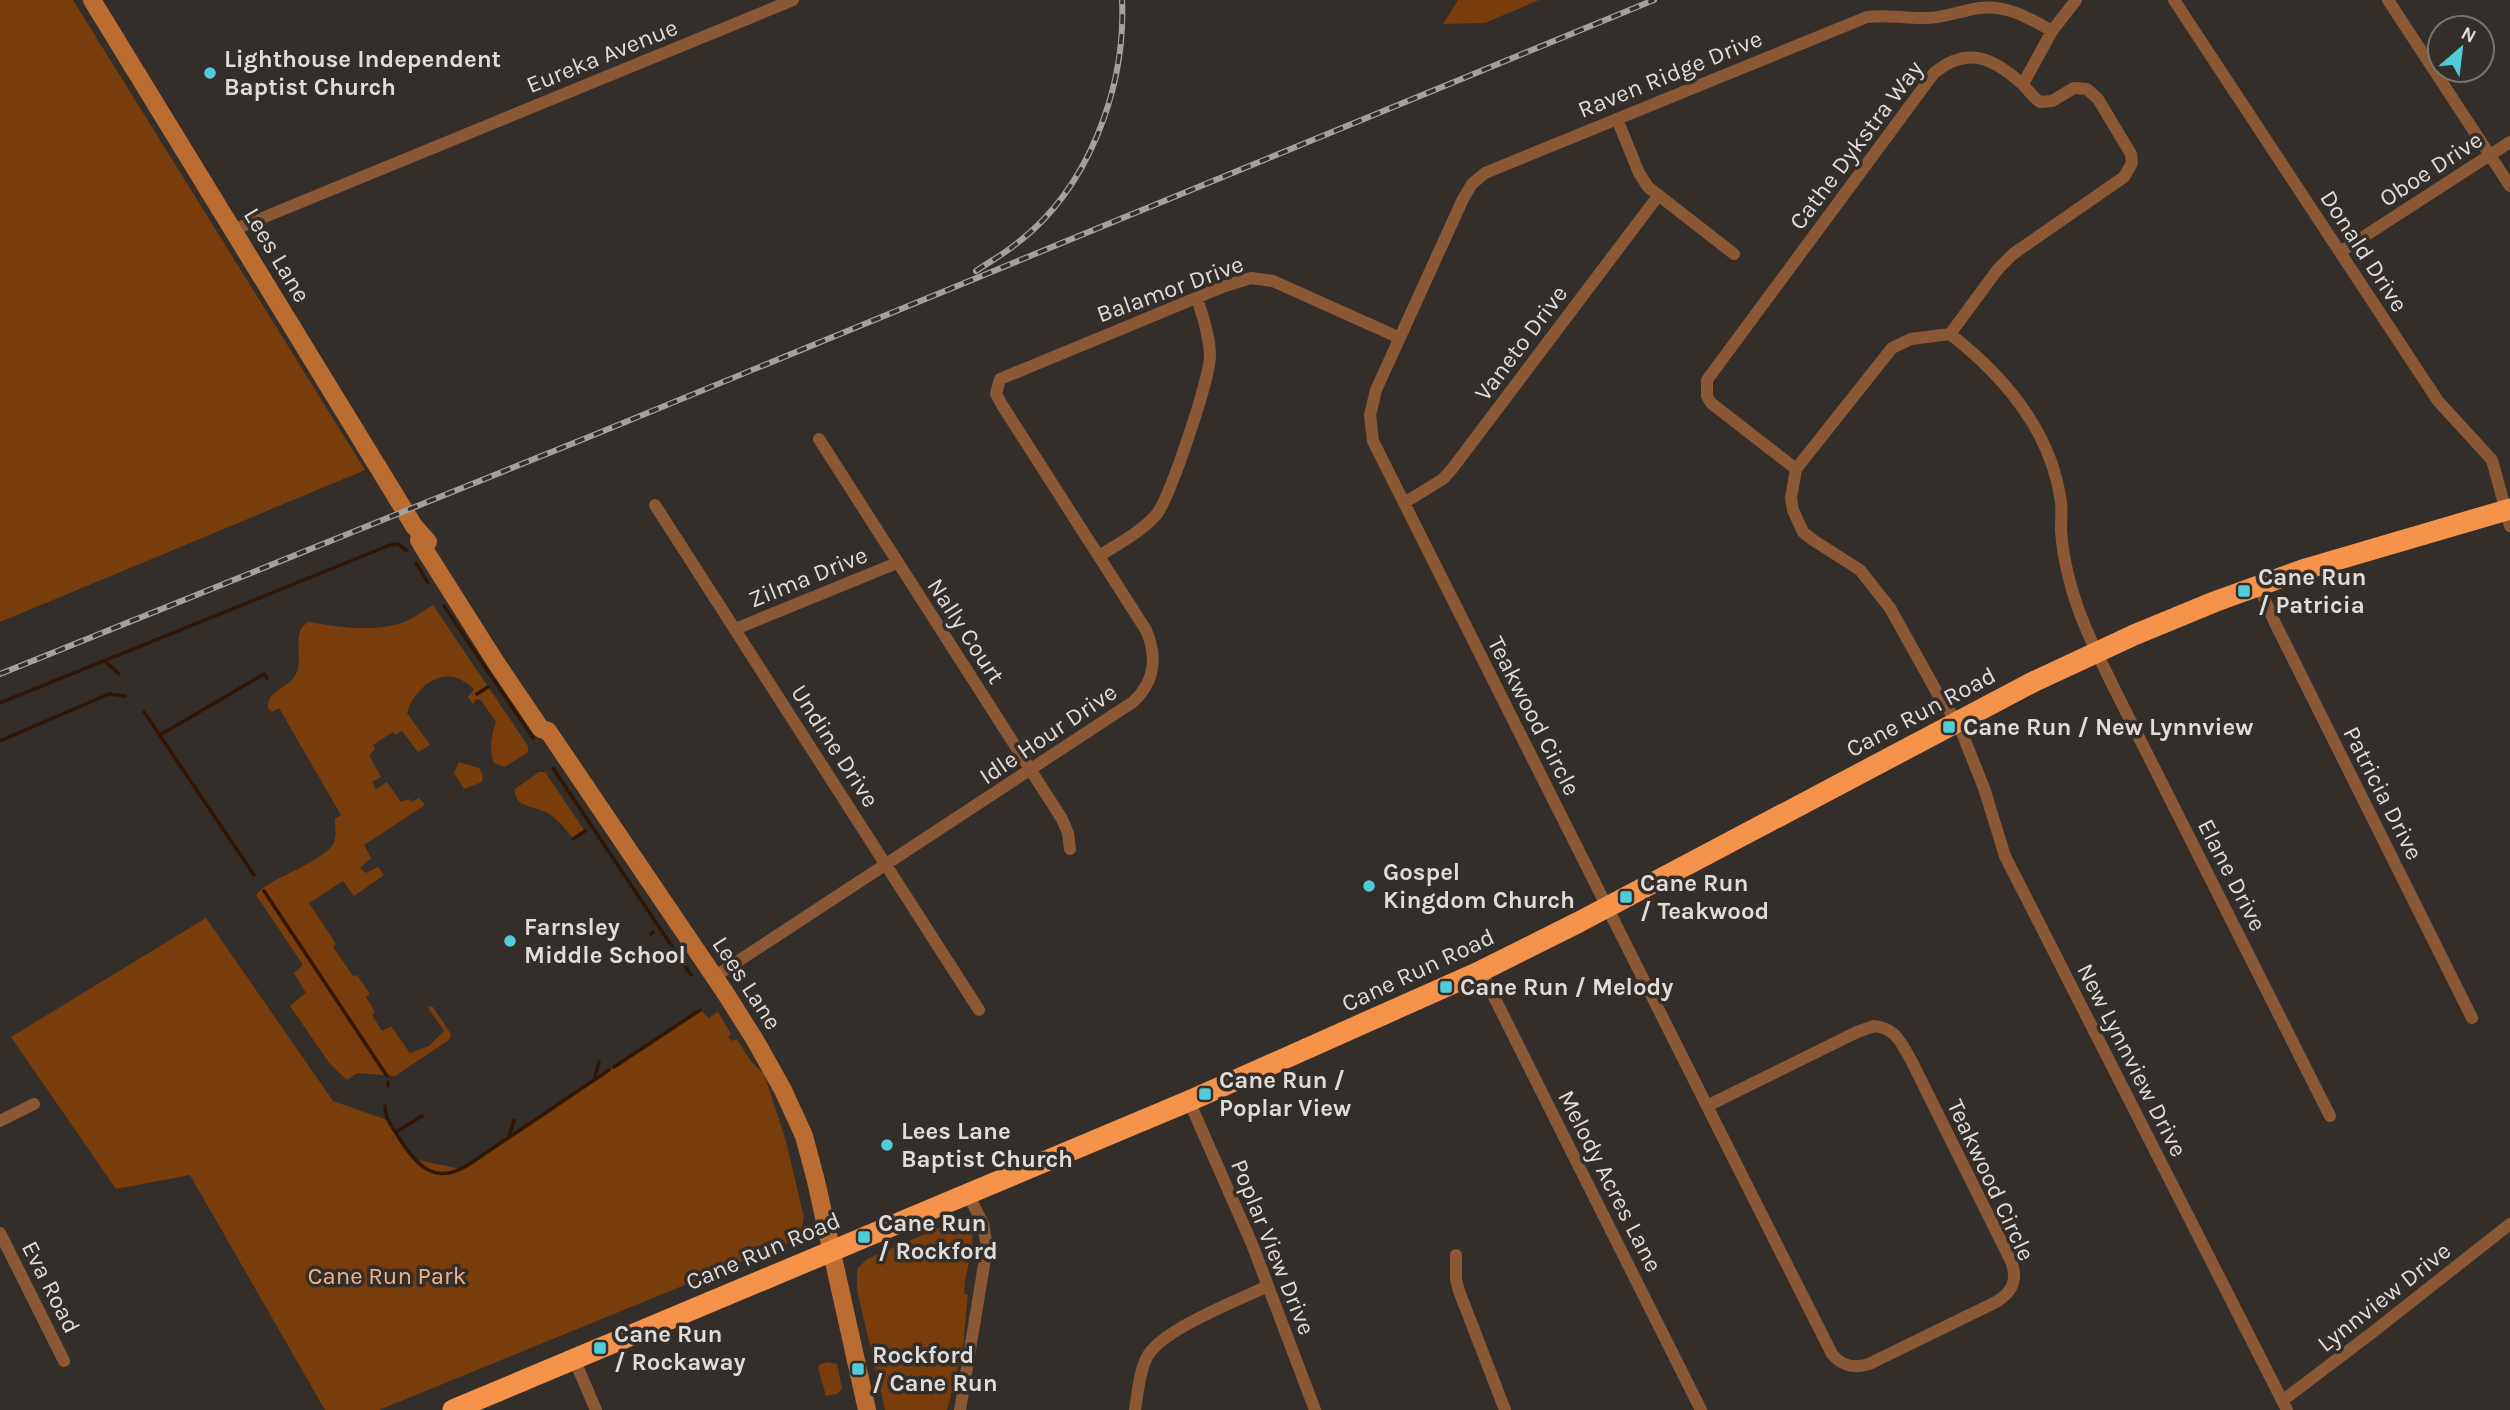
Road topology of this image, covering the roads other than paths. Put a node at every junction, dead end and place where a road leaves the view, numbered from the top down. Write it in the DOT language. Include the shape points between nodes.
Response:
graph roads {
  1 [pos="92,0"];
  2 [pos="793,0"];
  3 [pos="2076,0"];
  4 [pos="2174,0"];
  5 [pos="2388,0"];
  6 [pos="2052,31"];
  7 [pos="2023,85"];
  8 [pos="1617,119"];
  9 [pos="2510,142"];
  10 [pos="2490,155"];
  11 [pos="2510,186"];
  12 [pos="1658,196"];
  13 [pos="233,230"];
  14 [pos="2340,252"];
  15 [pos="1734,254"];
  16 [pos="1197,297"];
  17 [pos="1950,334"];
  18 [pos="1399,338"];
  19 [pos="997,387"];
  20 [pos="819,439"];
  21 [pos="1796,469"];
  22 [pos="1405,503"];
  23 [pos="655,505"];
  24 [pos="2509,515"];
  25 [pos="1099,556"];
  26 [pos="897,564"];
  27 [pos="2259,586"];
  28 [pos="735,629"];
  29 [pos="2097,652"];
  30 [pos="1958,723"];
  31 [pos="1031,770"];
  32 [pos="1070,849"];
  33 [pos="887,865"];
  34 [pos="1606,907"];
  35 [pos="1481,971"];
  36 [pos="714,977"];
  37 [pos="979,1010"];
  38 [pos="2472,1018"];
  39 [pos="1189,1101"];
  40 [pos="34,1104"];
  41 [pos="1707,1106"];
  42 [pos="2330,1116"];
  43 [pos="0,1121"];
  44 [pos="968,1194"];
  45 [pos="2510,1224"];
  46 [pos="0,1233"];
  47 [pos="831,1251"];
  48 [pos="1455,1255"];
  49 [pos="1268,1286"];
  50 [pos="574,1359"];
  51 [pos="64,1360"];
  52 [pos="2284,1405"];
  53 [pos="453,1410"];
  54 [pos="596,1410"];
  55 [pos="867,1410"];
  56 [pos="960,1410"];
  57 [pos="1135,1410"];
  58 [pos="1315,1410"];
  59 [pos="1505,1410"];
  60 [pos="1701,1410"];
  1 -- 13 [label="street, Lees Lane"];
  2 -- 13 [label="street, Eureka Avenue"];
  3 -- 6 [label="street"];
  4 -- 14 [label="street, Donald Drive"];
  5 -- 10 [label="street"];
  6 -- 7 [label="street"];
  6 -- 8 [label="street, Raven Ridge Drive" via="2007,8 1980,8 1944,17 1867,17"];
  7 -- 17 [label="street, Cathe Dykstra Way" via="2046,104 2074,88 2093,93 2128,148 2132,163 2124,177 2013,254"];
  7 -- 21 [label="street, Cathe Dykstra Way" via="1980,58 1954,60 1934,73 1711,371 1706,387 1711,403"];
  8 -- 12 [label="street" via="1639,173"];
  8 -- 18 [label="street, Raven Ridge Drive" via="1475,181"];
  9 -- 10 [label="street, Oboe Drive"];
  10 -- 11 [label="street"];
  10 -- 14 [label="street, Oboe Drive"];
  12 -- 15 [label="street"];
  12 -- 22 [label="street, Vaneto Drive" via="1452,469"];
  13 -- 36 [label="street, Lees Lane" via="495,661 541,729 548,731"];
  14 -- 24 [label="street, Donald Drive" via="2438,401 2489,455"];
  16 -- 18 [label="street, Balamor Drive" via="1239,281 1264,278"];
  16 -- 19 [label="street, Balamor Drive" via="1008,375"];
  16 -- 25 [label="street" via="1209,362 1171,485 1157,514"];
  17 -- 21 [label="street" via="1910,339 1892,348"];
  17 -- 29 [label="street" via="2019,400 2036,429 2061,503 2063,554 2070,584"];
  18 -- 22 [label="street, Teakwood Circle" via="1376,390 1370,424 1373,441"];
  19 -- 25 [label="street, Idle Hour Drive" via="1002,405"];
  20 -- 26 [label="street, Nally Court"];
  21 -- 30 [label="street, New Lynnview Drive" via="1791,498 1796,522 1873,585"];
  22 -- 34 [label="street, Teakwood Circle"];
  23 -- 28 [label="street, Undine Drive"];
  24 -- 27 [label="highway, Cane Run Road" via="2374,548"];
  25 -- 31 [label="street, Idle Hour Drive" via="1149,637 1154,653 1152,677 1133,702"];
  26 -- 28 [label="street, Zilma Drive"];
  26 -- 31 [label="street, Nally Court"];
  27 -- 29 [label="highway, Cane Run Road"];
  27 -- 38 [label="street, Patricia Drive"];
  28 -- 33 [label="street, Undine Drive"];
  29 -- 30 [label="highway, Cane Run Road"];
  29 -- 42 [label="street, Elane Drive"];
  30 -- 34 [label="highway, Cane Run Road"];
  30 -- 52 [label="street, New Lynnview Drive" via="2005,856"];
  31 -- 32 [label="street, Nally Court" via="1062,819"];
  31 -- 33 [label="street, Idle Hour Drive"];
  33 -- 36 [label="street, Idle Hour Drive"];
  33 -- 37 [label="street, Undine Drive"];
  34 -- 35 [label="highway, Cane Run Road"];
  34 -- 41 [label="street, Teakwood Circle"];
  35 -- 39 [label="highway, Cane Run Road"];
  35 -- 60 [label="street, Melody Acres Lane"];
  36 -- 47 [label="street, Lees Lane" via="766,1059 804,1136"];
  39 -- 44 [label="highway, Cane Run Road"];
  39 -- 49 [label="street, Poplar View Drive"];
  40 -- 43 [label="street"];
  41 -- 41 [label="street, Teakwood Circle" via="1867,1028 1889,1029 1910,1060 2011,1261 2015,1278 2009,1293 1869,1364 1844,1365 1832,1354"];
  44 -- 47 [label="highway, Cane Run Road"];
  44 -- 56 [label="street" via="983,1224 987,1247"];
  45 -- 52 [label="street, Lynnview Drive"];
  46 -- 51 [label="street, Eva Road"];
  47 -- 50 [label="highway, Cane Run Road"];
  47 -- 55 [label="street, Lees Lane"];
  48 -- 59 [label="street" via="1459,1291"];
  49 -- 57 [label="street" via="1156,1345 1144,1363"];
  49 -- 58 [label="street, Poplar View Drive"];
  50 -- 53 [label="highway, Cane Run Road"];
  50 -- 54 [label="street"];
}
